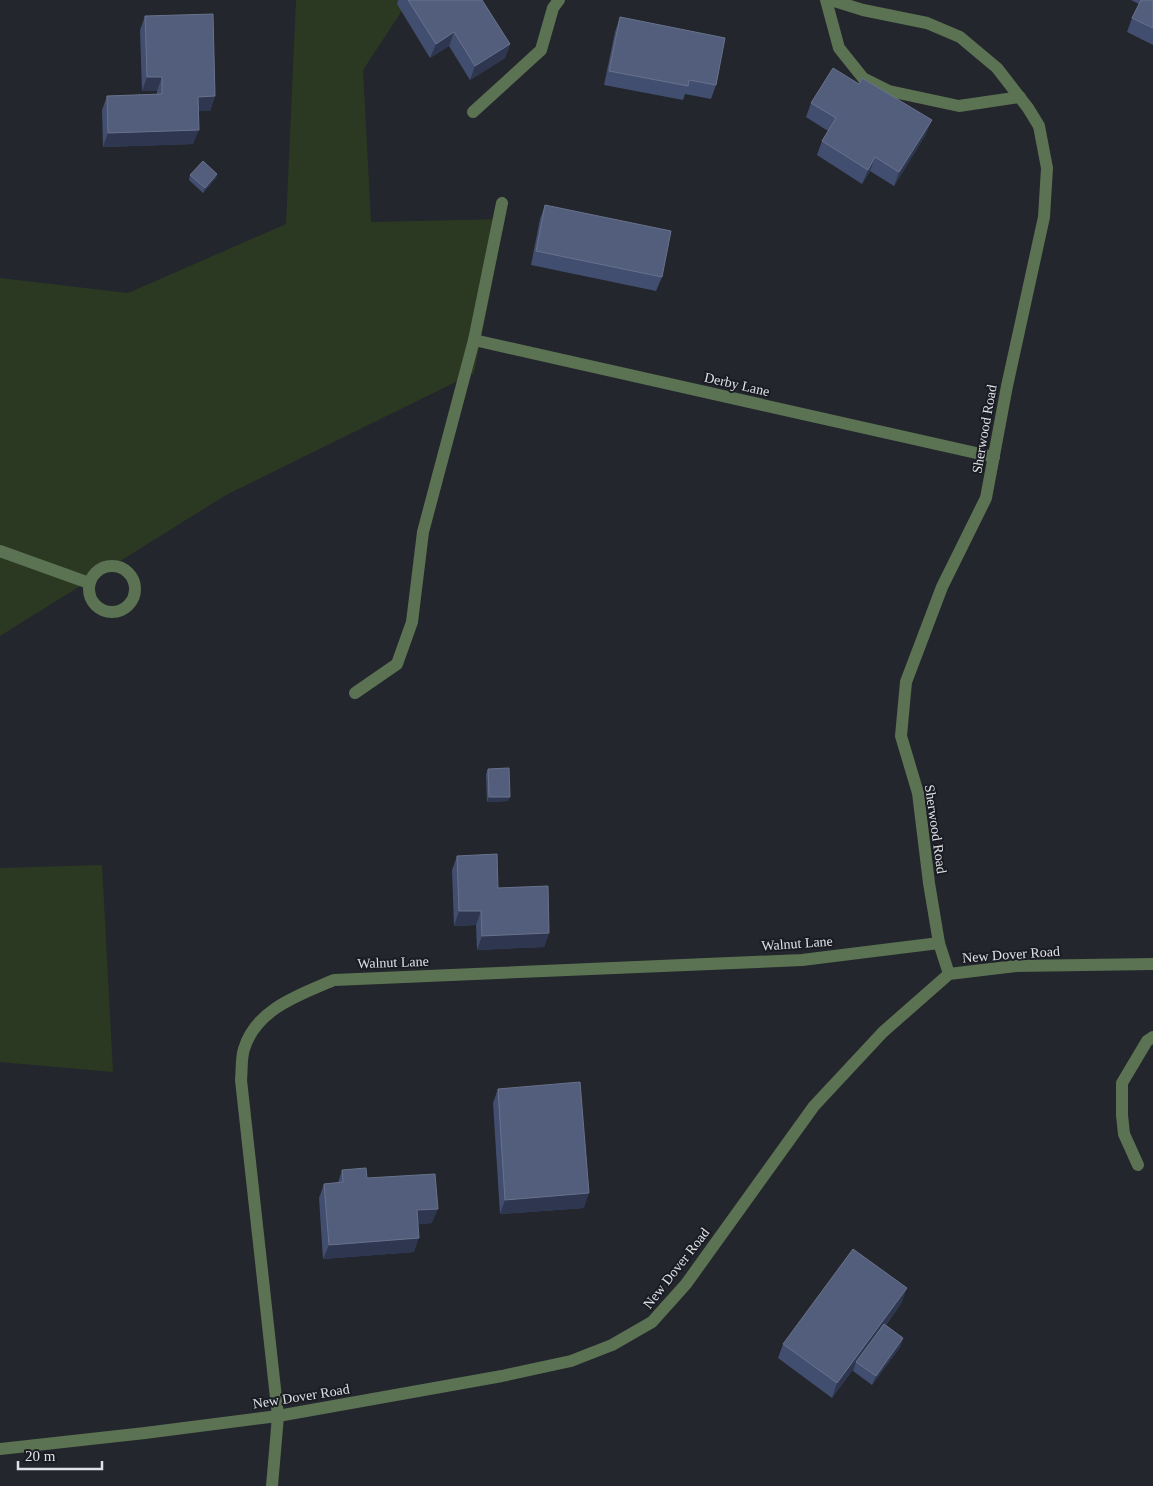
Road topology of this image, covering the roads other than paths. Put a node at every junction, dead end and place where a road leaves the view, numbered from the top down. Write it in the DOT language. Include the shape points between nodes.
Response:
graph roads {
  1 [pos="559,0"];
  2 [pos="826,0"];
  3 [pos="831,0"];
  4 [pos="1020,97"];
  5 [pos="473,112"];
  6 [pos="502,203"];
  7 [pos="474,340"];
  8 [pos="994,457"];
  9 [pos="0,551"];
  10 [pos="90,583"];
  11 [pos="354,693"];
  12 [pos="939,943"];
  13 [pos="1153,964"];
  14 [pos="949,974"];
  15 [pos="1153,1036"];
  16 [pos="1138,1165"];
  17 [pos="278,1416"];
  18 [pos="0,1449"];
  19 [pos="272,1486"];
  1 -- 5 [label="street" via="553,8 541,50"];
  2 -- 4 [label="street" via="839,48 863,78 889,91 959,106"];
  3 -- 4 [label="street, Sherwood Road" via="927,23 960,37 997,68"];
  4 -- 8 [label="street, Sherwood Road" via="1039,126 1047,168 1044,217"];
  6 -- 7 [label="street"];
  7 -- 8 [label="street, Derby Lane"];
  7 -- 11 [label="street" via="423,532 412,622 397,664"];
  8 -- 12 [label="street, Sherwood Road" via="986,498 942,587 906,682 901,736 918,793"];
  9 -- 10 [label="street"];
  12 -- 14 [label="street, Sherwood Road"];
  12 -- 17 [label="street, Walnut Lane" via="802,960 334,980 283,1003 255,1026 243,1050 241,1080"];
  13 -- 14 [label="street, New Dover Road" via="1016,966"];
  14 -- 17 [label="street, New Dover Road" via="883,1032 814,1106 686,1284 652,1322 612,1345 571,1361"];
  15 -- 16 [label="street" via="1122,1083 1124,1134"];
  17 -- 18 [label="street, New Dover Road"];
  17 -- 19 [label="street, Walnut Lane"];
}
